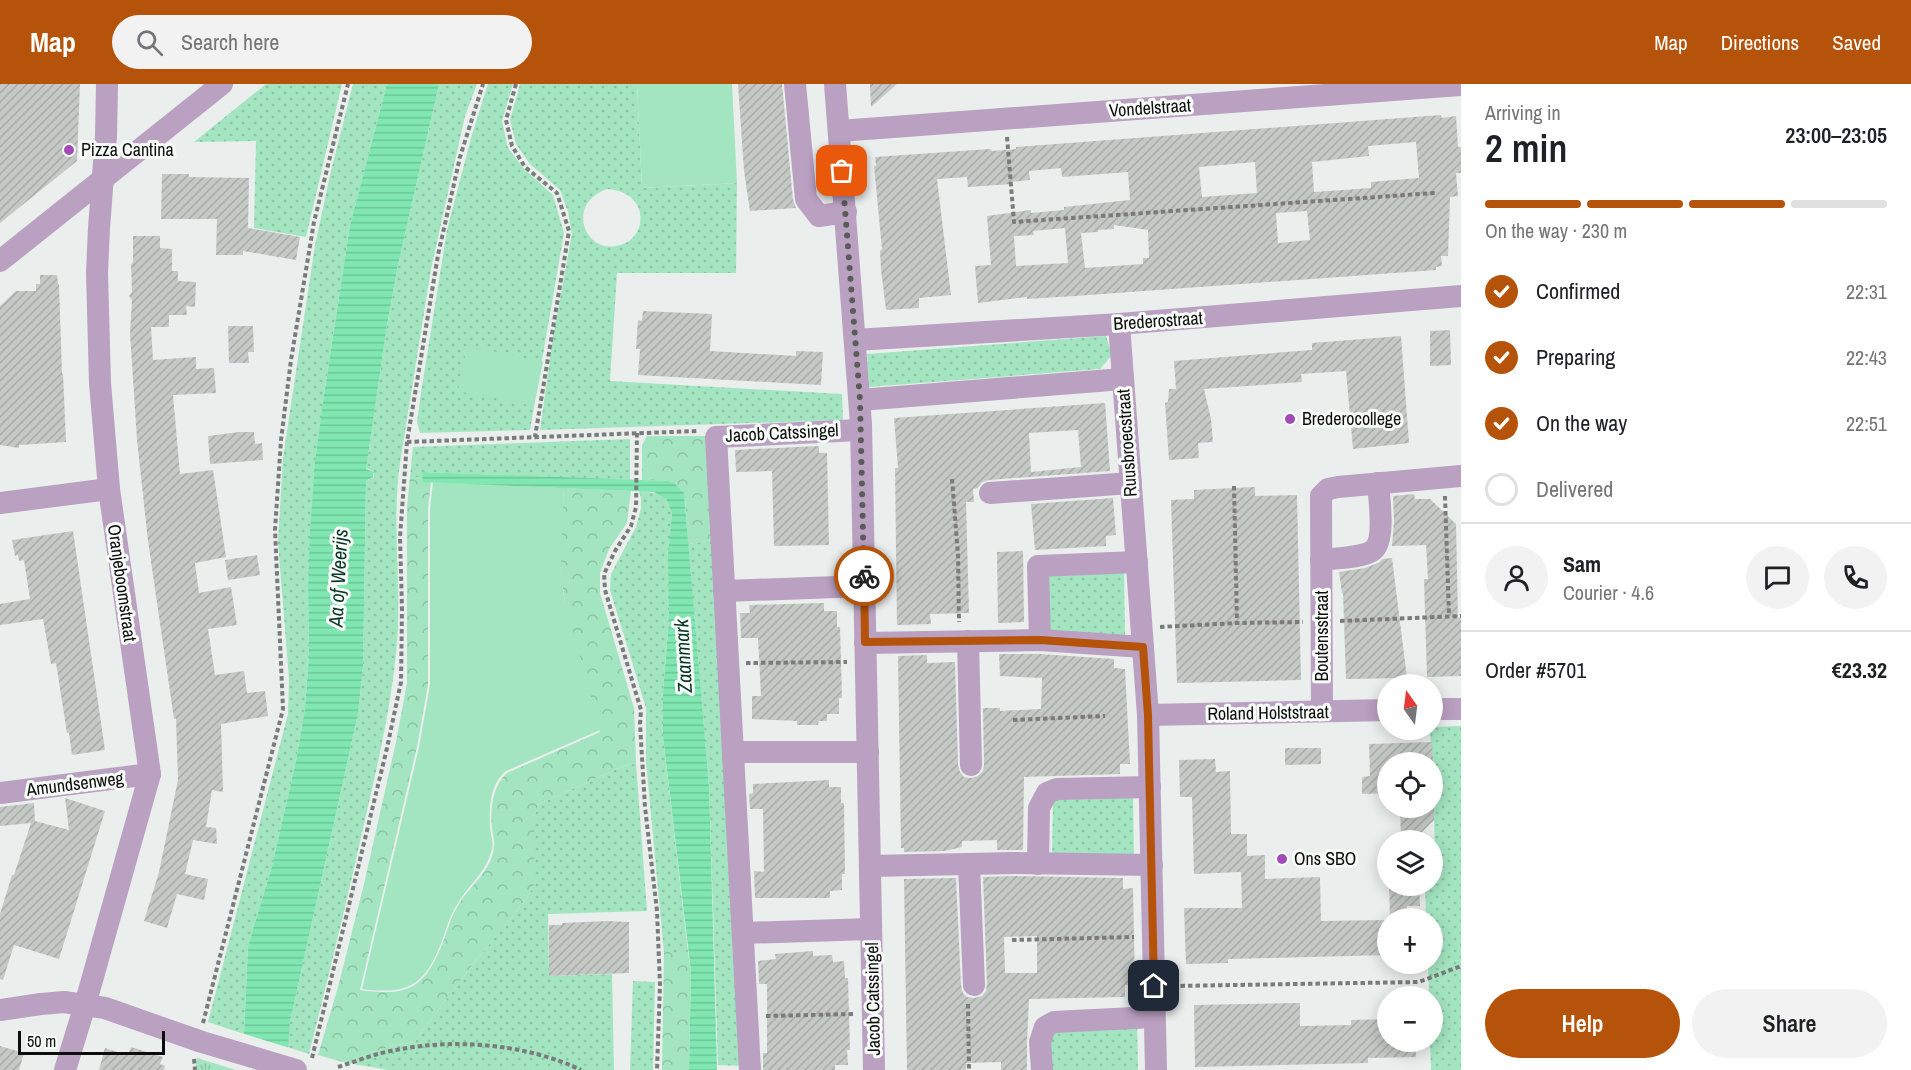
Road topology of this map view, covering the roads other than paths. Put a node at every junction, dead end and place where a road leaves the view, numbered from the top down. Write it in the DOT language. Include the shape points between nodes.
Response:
graph roads {
  1 [pos="106,84"];
  2 [pos="222,84"];
  3 [pos="795,84"];
  4 [pos="835,84"];
  5 [pos="1461,85"];
  6 [pos="839,131"];
  7 [pos="102,180"];
  8 [pos="846,212"];
  9 [pos="0,261"];
  10 [pos="1461,296"];
  11 [pos="1119,324"];
  12 [pos="855,340"];
  13 [pos="1123,379"];
  14 [pos="860,400"];
  15 [pos="860,430"];
  16 [pos="1453,477"];
  17 [pos="1131,483"];
  18 [pos="1378,483"];
  19 [pos="109,489"];
  20 [pos="990,493"];
  21 [pos="0,503"];
  22 [pos="1322,560"];
  23 [pos="1137,562"];
  24 [pos="864,586"];
  25 [pos="724,591"];
  26 [pos="964,640"];
  27 [pos="1040,640"];
  28 [pos="1143,647"];
  29 [pos="866,652"];
  30 [pos="1443,709"];
  31 [pos="1461,709"];
  32 [pos="1377,710"];
  33 [pos="1322,711"];
  34 [pos="1148,715"];
  35 [pos="733,752"];
  36 [pos="868,752"];
  37 [pos="971,765"];
  38 [pos="150,774"];
  39 [pos="1150,787"];
  40 [pos="0,793"];
  41 [pos="969,864"];
  42 [pos="1038,864"];
  43 [pos="1152,865"];
  44 [pos="870,866"];
  45 [pos="871,929"];
  46 [pos="743,933"];
  47 [pos="974,985"];
  48 [pos="85,1005"];
  49 [pos="0,1010"];
  50 [pos="1155,1017"];
  51 [pos="304,1065"];
  52 [pos="65,1070"];
  53 [pos="750,1070"];
  54 [pos="874,1070"];
  55 [pos="1042,1070"];
  56 [pos="1156,1070"];
  1 -- 7 [label="street, Oranjeboomstraat"];
  2 -- 7 [label="street"];
  3 -- 8 [label="street" via="806,199 819,216"];
  4 -- 6 [label="street, Jacob Catssingel"];
  5 -- 6 [label="street, Vondelstraat"];
  6 -- 8 [label="street, Jacob Catssingel"];
  7 -- 9 [label="street"];
  7 -- 19 [label="street, Oranjeboomstraat" via="98,307"];
  8 -- 12 [label="street, Jacob Catssingel"];
  10 -- 11 [label="street, Brederostraat"];
  11 -- 12 [label="street, Brederostraat"];
  11 -- 13 [label="street, Ruusbroecstraat"];
  12 -- 14 [label="street, Jacob Catssingel"];
  13 -- 14 [label="street"];
  13 -- 17 [label="street, Ruusbroecstraat"];
  14 -- 15 [label="street, Jacob Catssingel"];
  15 -- 24 [label="street, Jacob Catssingel"];
  15 -- 25 [label="street, Jacob Catssingel" via="716,436"];
  16 -- 18 [label="street, Boutensstraat"];
  17 -- 20 [label="street"];
  17 -- 23 [label="street, Ruusbroecstraat"];
  18 -- 22 [label="street" via="1379,542 1373,550 1360,555"];
  18 -- 22 [label="street, Boutensstraat" via="1328,489 1322,496"];
  19 -- 21 [label="street"];
  19 -- 38 [label="street, Oranjeboomstraat"];
  22 -- 33 [label="street, Boutensstraat"];
  23 -- 27 [label="street" via="1038,566"];
  23 -- 28 [label="street, Ruusbroecstraat"];
  24 -- 25 [label="street"];
  24 -- 29 [label="street, Jacob Catssingel"];
  25 -- 35 [label="street, Jacob Catssingel"];
  26 -- 27 [label="street"];
  26 -- 29 [label="street"];
  26 -- 37 [label="street"];
  27 -- 28 [label="street"];
  28 -- 34 [label="street, Ruusbroecstraat"];
  29 -- 36 [label="street, Jacob Catssingel"];
  30 -- 31 [label="street"];
  32 -- 33 [label="street, Roland Holststraat"];
  33 -- 34 [label="street, Roland Holststraat"];
  34 -- 39 [label="street, Ruusbroecstraat"];
  35 -- 36 [label="street"];
  35 -- 46 [label="street, Jacob Catssingel"];
  36 -- 44 [label="street, Jacob Catssingel"];
  38 -- 40 [label="street, Amundsenweg"];
  38 -- 48 [label="street, Oranjeboomstraat"];
  39 -- 42 [label="street" via="1057,789 1047,794 1039,808"];
  39 -- 43 [label="street, Ruusbroecstraat"];
  41 -- 42 [label="street"];
  41 -- 44 [label="street"];
  41 -- 47 [label="street"];
  42 -- 43 [label="street"];
  43 -- 50 [label="street, Ruusbroecstraat"];
  44 -- 45 [label="street, Jacob Catssingel"];
  45 -- 46 [label="street, Jacob Catssingel"];
  45 -- 54 [label="street, Jacob Catssingel"];
  46 -- 53 [label="street, Jacob Catssingel"];
  48 -- 49 [label="street" via="45,1003"];
  48 -- 51 [label="street"];
  48 -- 52 [label="street, Oranjeboomstraat"];
  50 -- 55 [label="street" via="1054,1022 1045,1027 1040,1042"];
  50 -- 56 [label="street, Ruusbroecstraat"];
}
